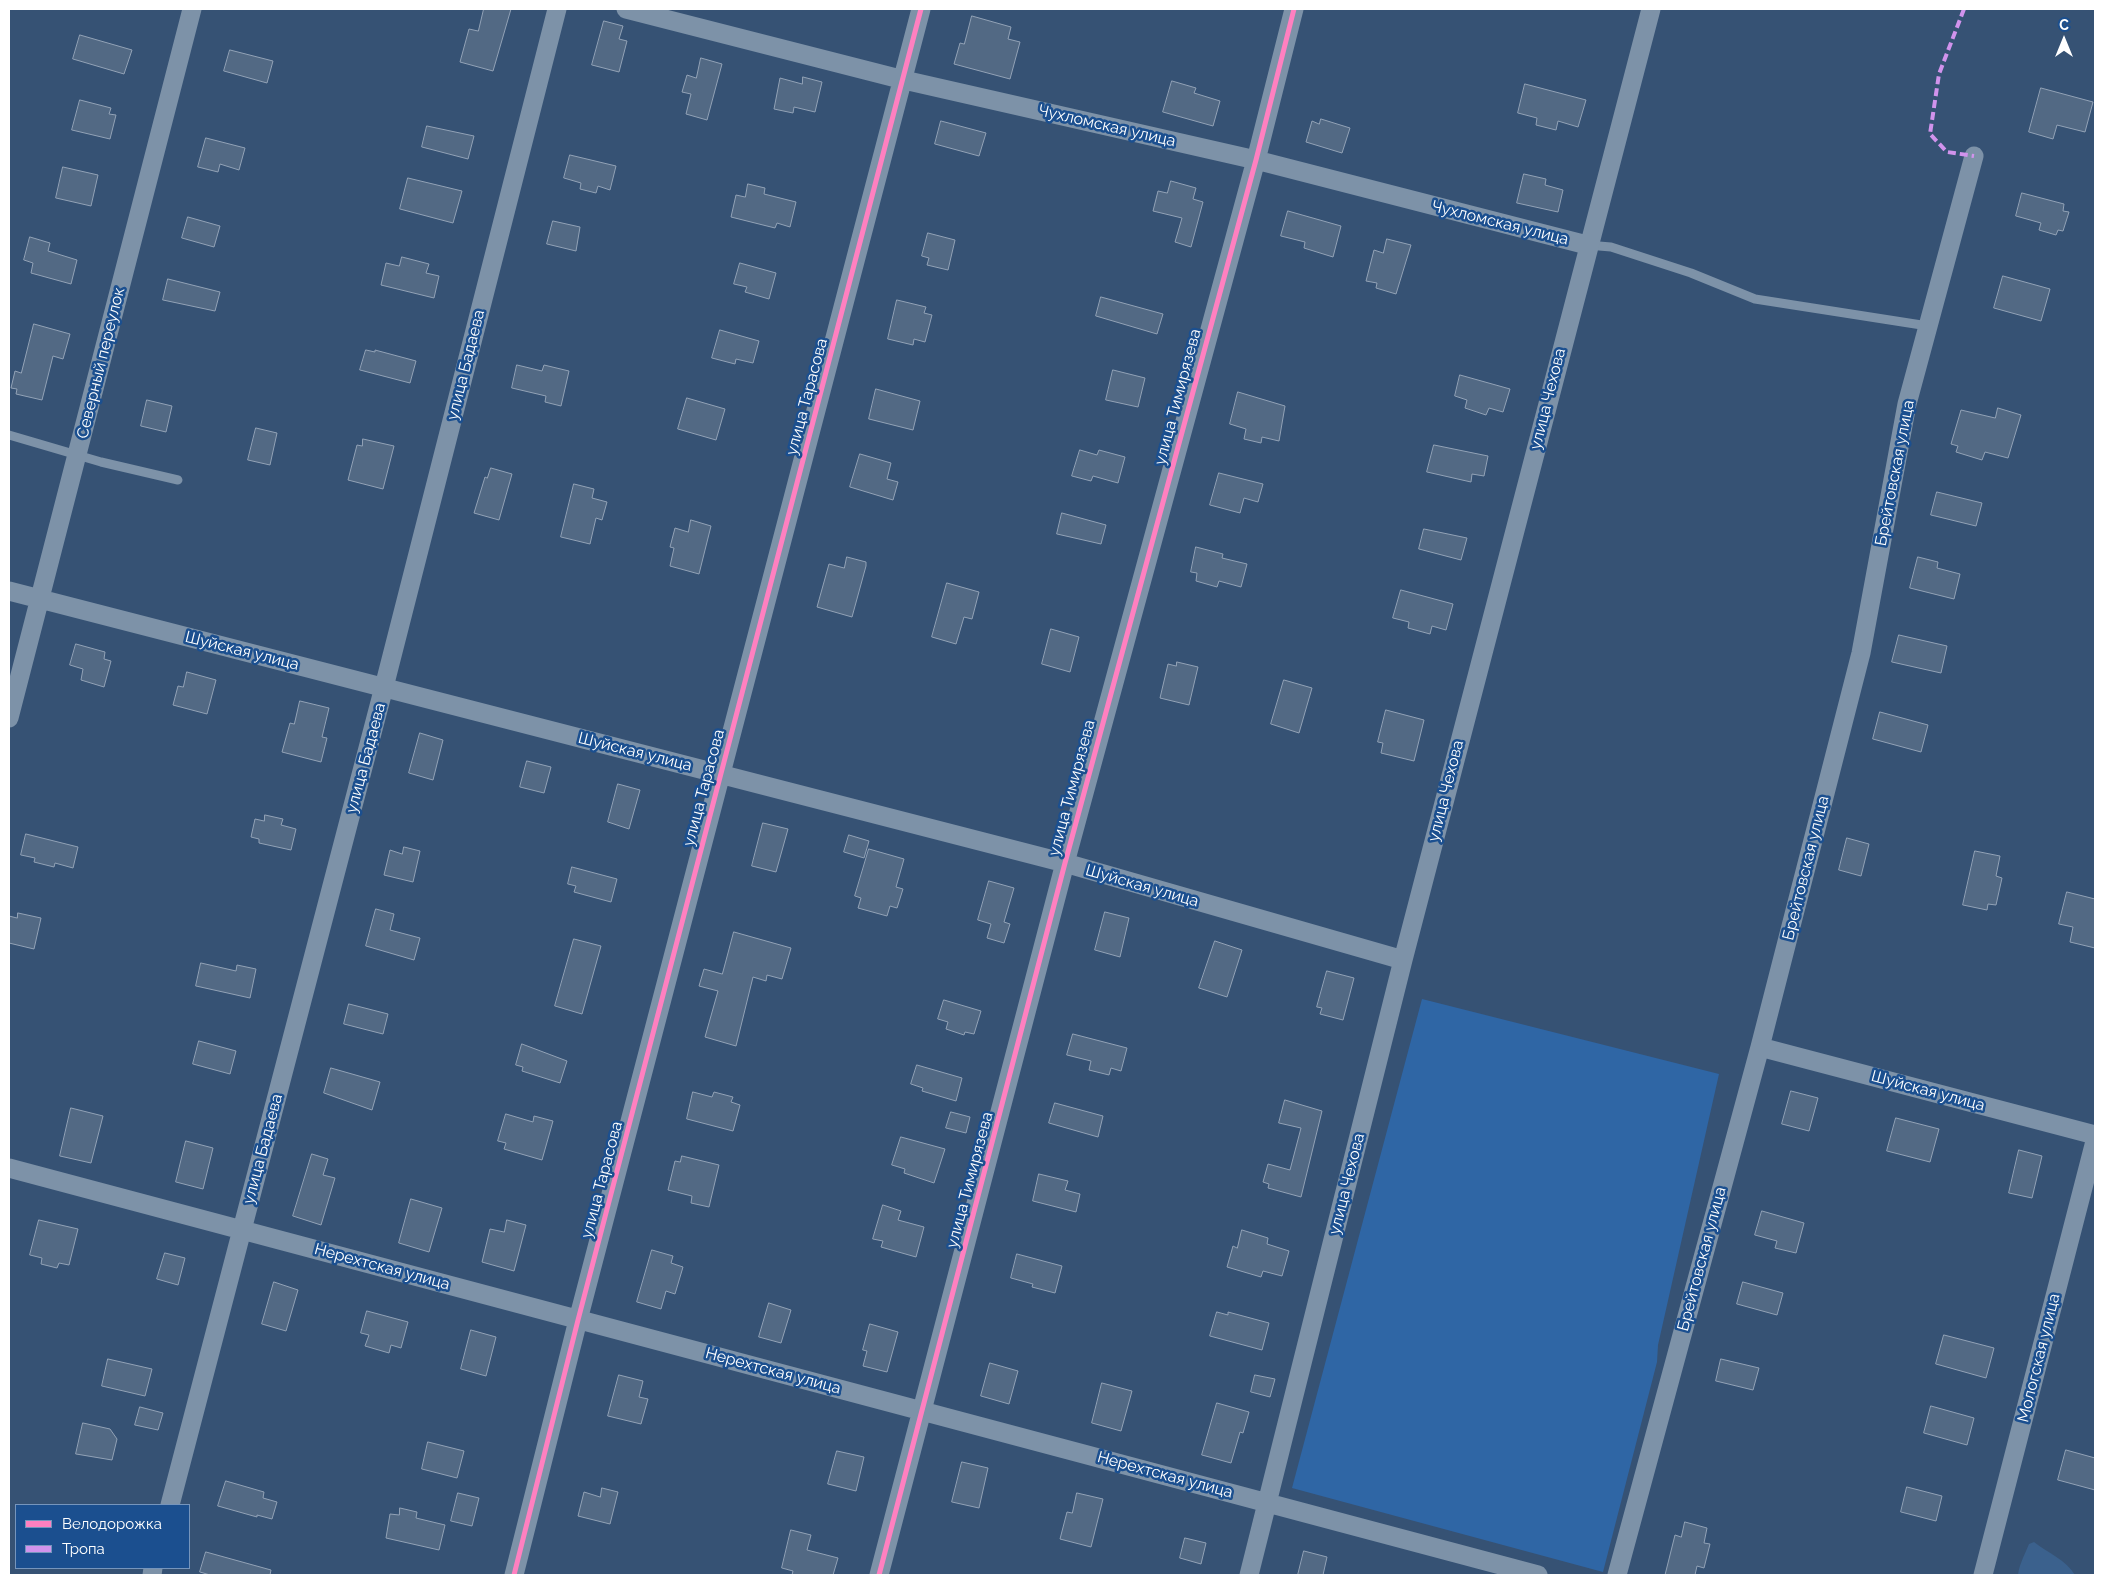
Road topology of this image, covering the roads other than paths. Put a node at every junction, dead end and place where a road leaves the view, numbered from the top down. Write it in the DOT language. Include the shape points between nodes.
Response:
graph roads {
  1 [pos="192,9"];
  2 [pos="557,9"];
  3 [pos="626,9"];
  4 [pos="921,9"];
  5 [pos="1294,9"];
  6 [pos="1651,9"];
  7 [pos="904,80"];
  8 [pos="1974,156"];
  9 [pos="1256,160"];
  10 [pos="1587,245"];
  11 [pos="1928,326"];
  12 [pos="9,434"];
  13 [pos="77,455"];
  14 [pos="178,480"];
  15 [pos="9,591"];
  16 [pos="40,600"];
  17 [pos="384,687"];
  18 [pos="9,718"];
  19 [pos="721,774"];
  20 [pos="1065,863"];
  21 [pos="1403,960"];
  22 [pos="1760,1047"];
  23 [pos="2095,1136"];
  24 [pos="2095,1141"];
  25 [pos="9,1168"];
  26 [pos="242,1228"];
  27 [pos="578,1320"];
  28 [pos="923,1410"];
  29 [pos="1268,1502"];
  30 [pos="170,1504"];
  31 [pos="514,1575"];
  32 [pos="879,1575"];
  33 [pos="1249,1575"];
  34 [pos="1538,1575"];
  35 [pos="1617,1575"];
  36 [pos="1983,1575"];
  1 -- 13 [label="street, Северный переулок"];
  2 -- 17 [label="street, улица Бадаева"];
  3 -- 7 [label="street, Чухломская улица"];
  4 -- 7 [label="street, улица Тарасова"];
  5 -- 9 [label="street, улица Тимирязева"];
  6 -- 10 [label="street, улица Чехова"];
  7 -- 9 [label="street, Чухломская улица"];
  7 -- 19 [label="street, улица Тарасова"];
  8 -- 11 [label="street, Брейтовская улица"];
  9 -- 10 [label="street, Чухломская улица"];
  9 -- 20 [label="street, улица Тимирязева"];
  10 -- 11 [label="lane" via="1611,248 1691,273 1755,299"];
  10 -- 21 [label="street, улица Чехова"];
  11 -- 22 [label="street, Брейтовская улица" via="1907,404 1861,653"];
  12 -- 13 [label="lane"];
  13 -- 14 [label="lane"];
  13 -- 16 [label="street, Северный переулок"];
  15 -- 16 [label="street, Шуйская улица"];
  16 -- 17 [label="street, Шуйская улица"];
  16 -- 18 [label="street, Северный переулок"];
  17 -- 19 [label="street, Шуйская улица"];
  17 -- 26 [label="street, улица Бадаева"];
  19 -- 20 [label="street, Шуйская улица"];
  19 -- 27 [label="street, улица Тарасова"];
  20 -- 21 [label="street, Шуйская улица"];
  20 -- 28 [label="street, улица Тимирязева"];
  21 -- 29 [label="street, улица Чехова"];
  22 -- 23 [label="street, Шуйская улица"];
  22 -- 35 [label="street, Брейтовская улица"];
  24 -- 36 [label="street, Мологская улица"];
  25 -- 26 [label="street, Нерехтская улица"];
  26 -- 27 [label="street, Нерехтская улица"];
  26 -- 30 [label="street, улица Бадаева"];
  27 -- 28 [label="street, Нерехтская улица"];
  27 -- 31 [label="street, улица Тарасова"];
  28 -- 29 [label="street, Нерехтская улица"];
  28 -- 32 [label="street, улица Тимирязева"];
  29 -- 33 [label="street, улица Чехова"];
  29 -- 34 [label="street, Нерехтская улица"];
}
